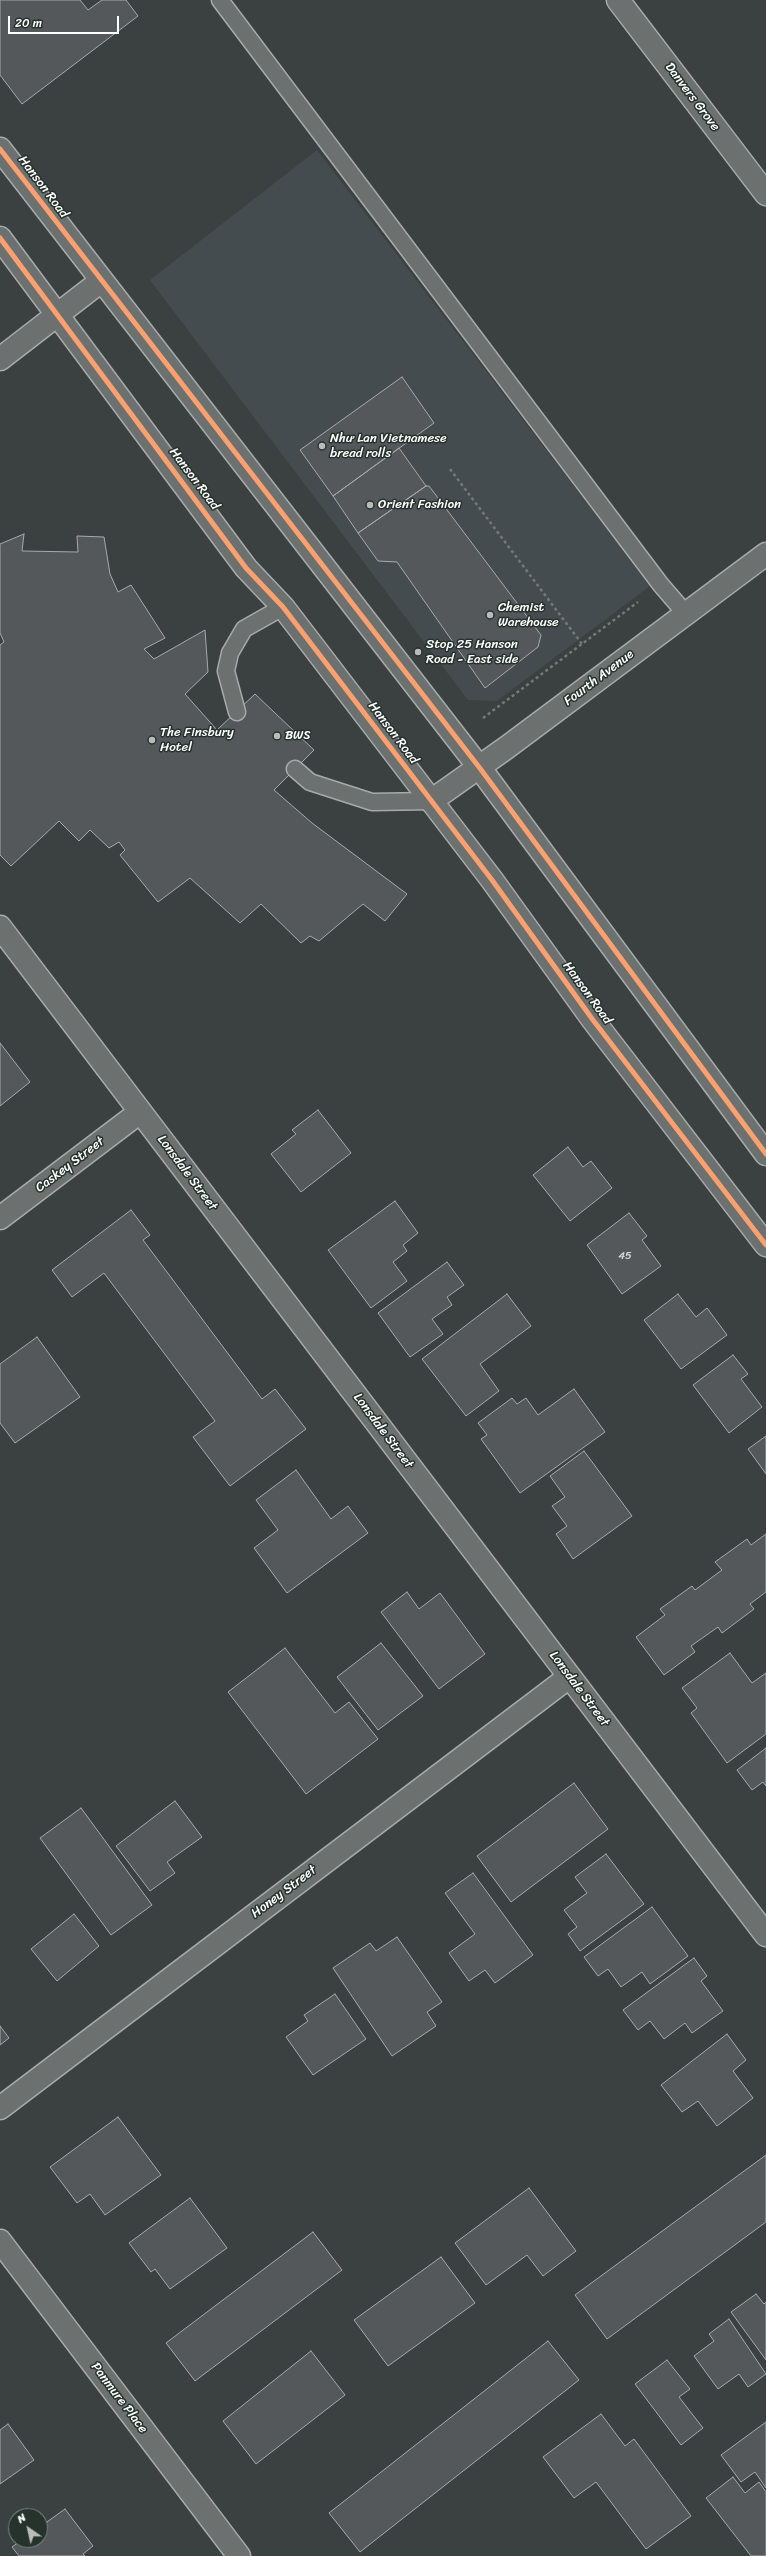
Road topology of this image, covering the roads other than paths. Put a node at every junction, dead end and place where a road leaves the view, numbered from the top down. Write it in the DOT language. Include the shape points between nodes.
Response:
graph roads {
  1 [pos="220,0"];
  2 [pos="618,0"];
  3 [pos="0,149"];
  4 [pos="766,194"];
  5 [pos="0,238"];
  6 [pos="101,281"];
  7 [pos="59,315"];
  8 [pos="0,359"];
  9 [pos="766,554"];
  10 [pos="283,607"];
  11 [pos="686,614"];
  12 [pos="237,712"];
  13 [pos="479,767"];
  14 [pos="295,769"];
  15 [pos="431,800"];
  16 [pos="0,927"];
  17 [pos="140,1112"];
  18 [pos="766,1154"];
  19 [pos="0,1218"];
  20 [pos="766,1245"];
  21 [pos="569,1676"];
  22 [pos="766,1935"];
  23 [pos="0,2108"];
  24 [pos="0,2241"];
  25 [pos="239,2556"];
  1 -- 11 [label="lane" via="661,585"];
  2 -- 4 [label="street, Danvers Grove"];
  3 -- 6 [label="street, Hanson Road"];
  5 -- 7 [label="street, Hanson Road"];
  6 -- 7 [label="street"];
  6 -- 13 [label="street, Hanson Road"];
  7 -- 8 [label="street"];
  7 -- 10 [label="street, Hanson Road" via="246,568"];
  9 -- 11 [label="street, Fourth Avenue"];
  10 -- 12 [label="lane" via="244,629 230,653 226,671"];
  10 -- 15 [label="street, Hanson Road"];
  11 -- 13 [label="street, Fourth Avenue"];
  13 -- 15 [label="street, Fourth Avenue"];
  13 -- 18 [label="street, Hanson Road"];
  14 -- 15 [label="lane" via="310,782 372,802"];
  15 -- 20 [label="street, Hanson Road" via="593,1020"];
  16 -- 17 [label="street, Lonsdale Street"];
  17 -- 19 [label="street, Caskey Street"];
  17 -- 21 [label="street, Lonsdale Street"];
  21 -- 22 [label="street, Lonsdale Street"];
  21 -- 23 [label="street, Honey Street"];
  24 -- 25 [label="street, Panmure Place"];
}
